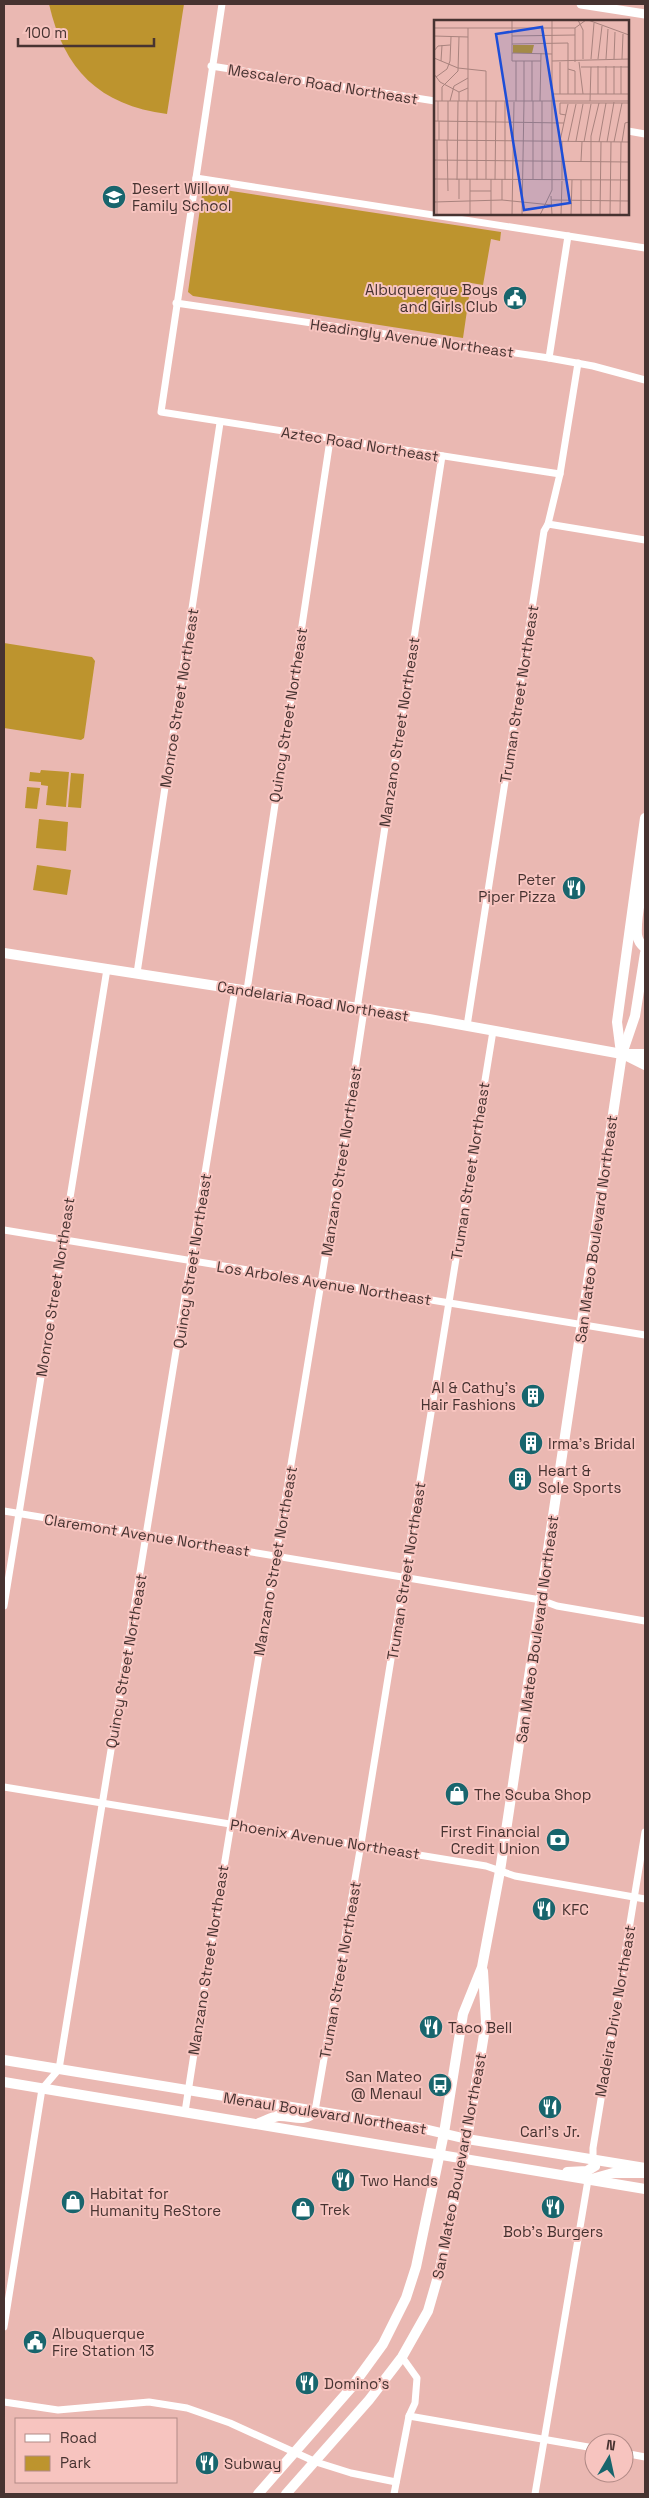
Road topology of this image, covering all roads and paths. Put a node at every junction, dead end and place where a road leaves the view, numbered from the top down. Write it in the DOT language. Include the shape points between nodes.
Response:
graph roads {
  1 [pos="222,4"];
  2 [pos="580,4"];
  3 [pos="645,14"];
  4 [pos="211,66"];
  5 [pos="434,101"];
  6 [pos="629,131"];
  7 [pos="645,134"];
  8 [pos="196,178"];
  9 [pos="568,236"];
  10 [pos="645,248"];
  11 [pos="176,303"];
  12 [pos="549,358"];
  13 [pos="578,363"];
  14 [pos="645,380"];
  15 [pos="220,423"];
  16 [pos="330,440"];
  17 [pos="442,456"];
  18 [pos="560,474"];
  19 [pos="548,524"];
  20 [pos="645,540"];
  21 [pos="645,818"];
  22 [pos="641,844"];
  23 [pos="645,948"];
  24 [pos="4,953"];
  25 [pos="645,953"];
  26 [pos="107,969"];
  27 [pos="137,973"];
  28 [pos="236,988"];
  29 [pos="247,990"];
  30 [pos="361,1009"];
  31 [pos="467,1026"];
  32 [pos="493,1031"];
  33 [pos="622,1054"];
  34 [pos="645,1054"];
  35 [pos="645,1065"];
  36 [pos="4,1230"];
  37 [pos="63,1240"];
  38 [pos="192,1262"];
  39 [pos="321,1282"];
  40 [pos="449,1303"];
  41 [pos="582,1325"];
  42 [pos="645,1335"];
  43 [pos="4,1511"];
  44 [pos="19,1514"];
  45 [pos="147,1534"];
  46 [pos="276,1555"];
  47 [pos="405,1577"];
  48 [pos="541,1600"];
  49 [pos="4,1606"];
  50 [pos="645,1621"];
  51 [pos="4,1787"];
  52 [pos="101,1803"];
  53 [pos="230,1823"];
  54 [pos="645,1832"];
  55 [pos="361,1844"];
  56 [pos="500,1871"];
  57 [pos="634,1897"];
  58 [pos="645,1899"];
  59 [pos="482,1967"];
  60 [pos="4,2060"];
  61 [pos="60,2069"];
  62 [pos="4,2082"];
  63 [pos="42,2089"];
  64 [pos="188,2091"];
  65 [pos="315,2111"];
  66 [pos="185,2112"];
  67 [pos="258,2124"];
  68 [pos="444,2133"];
  69 [pos="467,2139"];
  70 [pos="439,2154"];
  71 [pos="463,2158"];
  72 [pos="593,2161"];
  73 [pos="645,2168"];
  74 [pos="645,2172"];
  75 [pos="551,2174"];
  76 [pos="588,2180"];
  77 [pos="645,2189"];
  78 [pos="4,2327"];
  79 [pos="402,2357"];
  80 [pos="4,2402"];
  81 [pos="409,2416"];
  82 [pos="544,2439"];
  83 [pos="584,2446"];
  84 [pos="294,2452"];
  85 [pos="316,2462"];
  86 [pos="396,2482"];
  87 [pos="258,2494"];
  88 [pos="286,2494"];
  89 [pos="394,2494"];
  90 [pos="535,2494"];
  1 -- 4 [label="street"];
  2 -- 3 [label="street"];
  4 -- 5 [label="street, Mescalero Road Northeast"];
  4 -- 8 [label="street"];
  6 -- 7 [label="street"];
  8 -- 9 [label="street"];
  8 -- 11 [label="street"];
  9 -- 10 [label="street"];
  9 -- 12 [label="street"];
  11 -- 12 [label="street, Headingly Avenue Northeast"];
  11 -- 15 [label="street, Aztec Road Northeast" via="161,412"];
  12 -- 13 [label="street, Headingly Avenue Northeast"];
  13 -- 14 [label="street, Headingly Avenue Northeast"];
  13 -- 18 [label="street, Truman Street Northeast"];
  15 -- 16 [label="street, Aztec Road Northeast"];
  15 -- 27 [label="street, Monroe Street Northeast"];
  16 -- 17 [label="street, Aztec Road Northeast"];
  16 -- 29 [label="street, Quincy Street Northeast"];
  17 -- 18 [label="street, Aztec Road Northeast"];
  17 -- 30 [label="street, Manzano Street Northeast"];
  18 -- 19 [label="street, Truman Street Northeast"];
  19 -- 20 [label="street"];
  19 -- 31 [label="street, Truman Street Northeast" via="544,531"];
  21 -- 22 [label="main road, San Mateo Boulevard Northeast"];
  22 -- 23 [label="main road" via="645,878 637,933 640,944"];
  22 -- 33 [label="main road, San Mateo Boulevard Northeast" via="617,1022"];
  24 -- 26 [label="main road, Candelaria Road Northeast"];
  25 -- 33 [label="main road, San Mateo Boulevard Northeast" via="635,1016"];
  26 -- 27 [label="main road, Candelaria Road Northeast"];
  26 -- 37 [label="street, Monroe Street Northeast"];
  27 -- 28 [label="main road, Candelaria Road Northeast"];
  28 -- 29 [label="main road, Candelaria Road Northeast"];
  28 -- 38 [label="street, Quincy Street Northeast"];
  29 -- 30 [label="main road, Candelaria Road Northeast"];
  30 -- 31 [label="main road, Candelaria Road Northeast"];
  30 -- 39 [label="street, Manzano Street Northeast"];
  31 -- 32 [label="main road, Candelaria Road Northeast"];
  32 -- 33 [label="main road, Candelaria Road Northeast"];
  32 -- 40 [label="street, Truman Street Northeast"];
  33 -- 34 [label="main road, Candelaria Road Northeast"];
  33 -- 35 [label="main road, Candelaria Road Northeast"];
  33 -- 41 [label="main road, San Mateo Boulevard Northeast"];
  36 -- 37 [label="street, Los Arboles Avenue Northeast"];
  37 -- 38 [label="street, Los Arboles Avenue Northeast"];
  37 -- 44 [label="street, Monroe Street Northeast"];
  38 -- 39 [label="street, Los Arboles Avenue Northeast"];
  38 -- 45 [label="street, Quincy Street Northeast"];
  39 -- 40 [label="street, Los Arboles Avenue Northeast"];
  39 -- 46 [label="street, Manzano Street Northeast"];
  40 -- 41 [label="street, Los Arboles Avenue Northeast"];
  40 -- 47 [label="street, Truman Street Northeast"];
  41 -- 42 [label="street, Los Arboles Avenue Northeast"];
  41 -- 48 [label="main road, San Mateo Boulevard Northeast"];
  43 -- 44 [label="street, Claremont Avenue Northeast"];
  44 -- 45 [label="street, Claremont Avenue Northeast"];
  44 -- 49 [label="street, Monroe Street Northeast"];
  45 -- 46 [label="street, Claremont Avenue Northeast"];
  45 -- 52 [label="street, Quincy Street Northeast"];
  46 -- 47 [label="street, Claremont Avenue Northeast"];
  46 -- 53 [label="street, Manzano Street Northeast"];
  47 -- 48 [label="street, Claremont Avenue Northeast"];
  47 -- 55 [label="street, Truman Street Northeast"];
  48 -- 50 [label="street, Claremont Avenue Northeast" via="558,1606"];
  48 -- 56 [label="main road, San Mateo Boulevard Northeast"];
  51 -- 52 [label="street, Phoenix Avenue Northeast"];
  52 -- 53 [label="street, Phoenix Avenue Northeast"];
  52 -- 61 [label="street, Quincy Street Northeast"];
  53 -- 55 [label="street, Phoenix Avenue Northeast"];
  53 -- 64 [label="street, Manzano Street Northeast"];
  54 -- 57 [label="street, Madeira Drive Northeast"];
  55 -- 56 [label="street, Phoenix Avenue Northeast"];
  55 -- 65 [label="street, Truman Street Northeast"];
  56 -- 57 [label="street, Phoenix Avenue Northeast"];
  56 -- 59 [label="main road, San Mateo Boulevard Northeast"];
  57 -- 58 [label="street, Phoenix Avenue Northeast"];
  57 -- 72 [label="street, Madeira Drive Northeast"];
  59 -- 68 [label="main road, San Mateo Boulevard Northeast" via="463,2014"];
  59 -- 69 [label="main road, San Mateo Boulevard Northeast" via="486,2022"];
  60 -- 61 [label="main road, Menaul Boulevard Northeast"];
  61 -- 63 [label="street"];
  61 -- 64 [label="main road, Menaul Boulevard Northeast"];
  62 -- 63 [label="main road, Menaul Boulevard Northeast"];
  63 -- 66 [label="main road, Menaul Boulevard Northeast"];
  63 -- 78 [label="street"];
  64 -- 65 [label="main road, Menaul Boulevard Northeast"];
  64 -- 66 [label="street, Manzano Street Northeast"];
  65 -- 67 [label="main road" via="301,2119 278,2116"];
  65 -- 68 [label="main road, Menaul Boulevard Northeast"];
  66 -- 67 [label="main road, Menaul Boulevard Northeast"];
  67 -- 70 [label="main road, Menaul Boulevard Northeast"];
  68 -- 69 [label="main road, Menaul Boulevard Northeast"];
  68 -- 70 [label="main road, San Mateo Boulevard Northeast"];
  69 -- 71 [label="main road, San Mateo Boulevard Northeast"];
  69 -- 72 [label="main road, Menaul Boulevard Northeast"];
  70 -- 71 [label="main road, Menaul Boulevard Northeast"];
  70 -- 84 [label="main road, San Mateo Boulevard Northeast" via="416,2267 406,2298 383,2344 351,2388"];
  71 -- 75 [label="main road, Menaul Boulevard Northeast"];
  71 -- 79 [label="main road, San Mateo Boulevard Northeast" via="428,2311"];
  72 -- 73 [label="main road, Menaul Boulevard Northeast"];
  72 -- 75 [label="main road" via="595,2166 592,2170"];
  74 -- 76 [label="main road" via="613,2173"];
  75 -- 76 [label="main road, Menaul Boulevard Northeast"];
  76 -- 77 [label="main road, Menaul Boulevard Northeast"];
  76 -- 82 [label="street"];
  79 -- 81 [label="street" via="417,2378 415,2403"];
  79 -- 85 [label="main road, San Mateo Boulevard Northeast"];
  80 -- 84 [label="street" via="58,2410 150,2402 187,2408"];
  81 -- 82 [label="street"];
  81 -- 86 [label="street"];
  82 -- 83 [label="street"];
  82 -- 90 [label="street"];
  84 -- 85 [label="street"];
  84 -- 87 [label="main road, San Mateo Boulevard Northeast"];
  85 -- 86 [label="street"];
  85 -- 88 [label="main road, San Mateo Boulevard Northeast"];
  86 -- 89 [label="street"];
}
